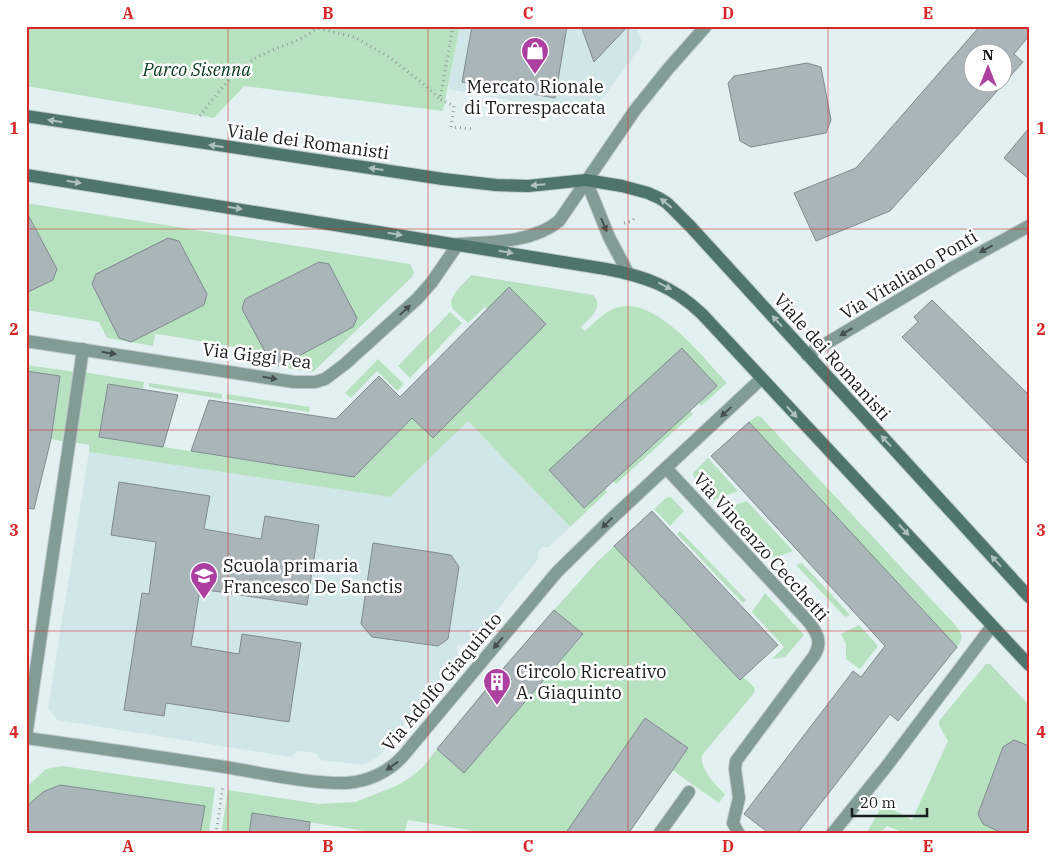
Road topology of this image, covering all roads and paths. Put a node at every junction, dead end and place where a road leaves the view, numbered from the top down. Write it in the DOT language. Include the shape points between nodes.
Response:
graph roads {
  1 [pos="299,26"];
  2 [pos="453,26"];
  3 [pos="706,26"];
  4 [pos="318,27"];
  5 [pos="26,30"];
  6 [pos="26,55"];
  7 [pos="440,99"];
  8 [pos="26,116"];
  9 [pos="200,116"];
  10 [pos="475,130"];
  11 [pos="26,174"];
  12 [pos="586,180"];
  13 [pos="636,216"];
  14 [pos="621,224"];
  15 [pos="1029,226"];
  16 [pos="458,244"];
  17 [pos="628,273"];
  18 [pos="26,341"];
  19 [pos="83,349"];
  20 [pos="807,355"];
  21 [pos="761,378"];
  22 [pos="666,468"];
  23 [pos="1029,597"];
  24 [pos="992,626"];
  25 [pos="1029,665"];
  26 [pos="26,737"];
  27 [pos="226,767"];
  28 [pos="689,792"];
  29 [pos="216,834"];
  30 [pos="659,834"];
  31 [pos="739,834"];
  32 [pos="832,834"];
  1 -- 4 [label="path"];
  2 -- 7 [label="path"];
  3 -- 12 [label="street" via="635,110"];
  4 -- 7 [label="path" via="354,37 389,57"];
  4 -- 9 [label="path" via="291,44 263,54 236,73"];
  5 -- 6 [label="path"];
  7 -- 10 [label="path" via="454,106 451,127"];
  12 -- 8 [label="street, Viale dei Romanisti, one-way" via="528,186 477,183"];
  11 -- 16 [label="street, one-way"];
  12 -- 16 [label="street" via="563,217 547,231 507,240"];
  12 -- 17 [label="street, one-way"];
  20 -- 12 [label="street, Viale dei Romanisti, one-way" via="667,203 632,188"];
  13 -- 14 [label="path" via="632,221"];
  15 -- 20 [label="street, Via Vitaliano Ponti, one-way"];
  16 -- 17 [label="street, one-way"];
  19 -- 16 [label="street, Via Giggi Pea, one-way" via="294,382 315,382 325,379 345,364 417,299"];
  17 -- 21 [label="street, one-way" via="664,285 687,301"];
  18 -- 19 [label="street, Via Giggi Pea"];
  19 -- 26 [label="street"];
  23 -- 20 [label="street, Viale dei Romanisti, one-way"];
  21 -- 22 [label="street, Via Adolfo Giaquinto, one-way"];
  21 -- 24 [label="street, one-way"];
  22 -- 27 [label="street, Via Adolfo Giaquinto, one-way" via="557,572 394,766 369,778 346,783"];
  22 -- 31 [label="street, Via Vincenzo Cecchetti" via="819,637 814,656 736,761 739,791 733,823"];
  24 -- 25 [label="street"];
  24 -- 32 [label="street"];
  26 -- 27 [label="street, Via Adolfo Giaquinto"];
  27 -- 29 [label="path"];
  28 -- 30 [label="street"];
}
